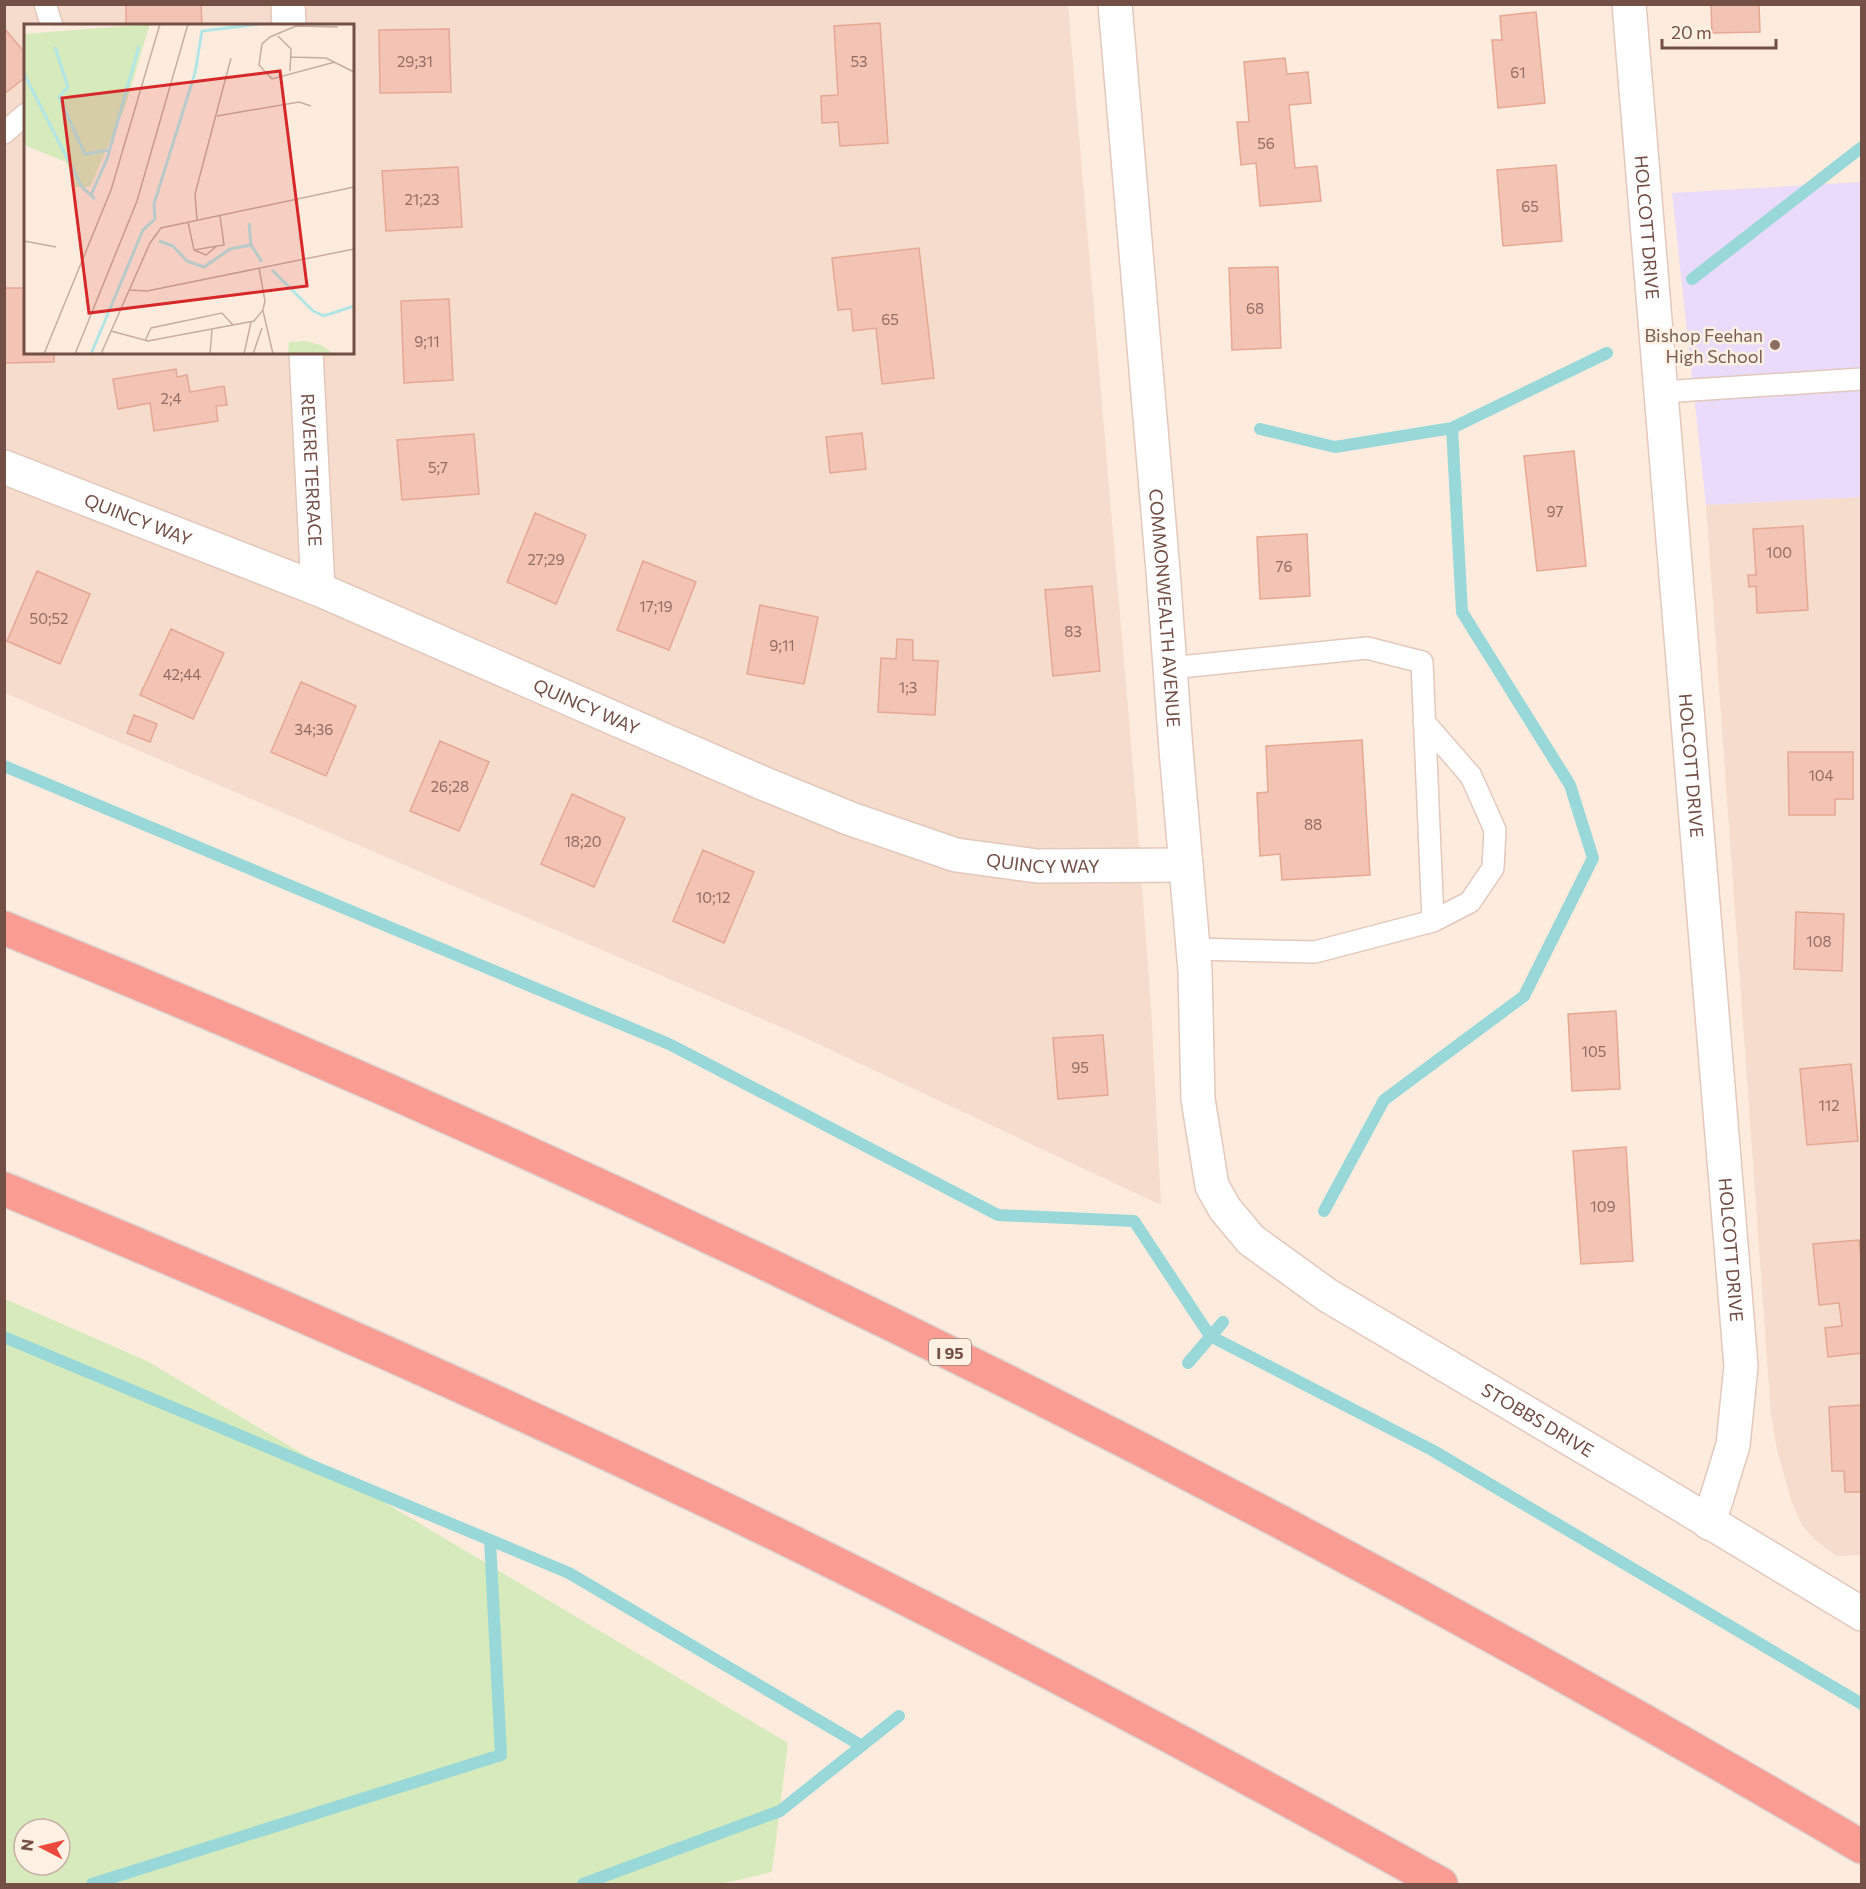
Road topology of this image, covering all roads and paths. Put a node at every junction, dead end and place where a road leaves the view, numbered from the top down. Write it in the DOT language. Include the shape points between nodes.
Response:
graph roads {
  1 [pos="45,4"];
  2 [pos="288,4"];
  3 [pos="1115,4"];
  4 [pos="1629,4"];
  5 [pos="51,24"];
  6 [pos="289,24"];
  7 [pos="24,116"];
  8 [pos="4,133"];
  9 [pos="306,354"];
  10 [pos="1862,379"];
  11 [pos="1662,392"];
  12 [pos="4,467"];
  13 [pos="318,589"];
  14 [pos="1170,668"];
  15 [pos="1424,722"];
  16 [pos="1186,865"];
  17 [pos="1433,921"];
  18 [pos="4,928"];
  19 [pos="1194,950"];
  20 [pos="4,1189"];
  21 [pos="1225,1209"];
  22 [pos="1709,1523"];
  23 [pos="1862,1614"];
  24 [pos="1862,1846"];
  25 [pos="1441,1884"];
  1 -- 5 [label="lane"];
  2 -- 6 [label="street"];
  3 -- 14 [label="street, COMMONWEALTH AVENUE"];
  4 -- 11 [label="street, HOLCOTT DRIVE"];
  7 -- 8 [label="lane"];
  9 -- 13 [label="street, REVERE TERRACE"];
  10 -- 11 [label="lane"];
  11 -- 22 [label="street, HOLCOTT DRIVE" via="1741,1366 1733,1445"];
  12 -- 13 [label="street, QUINCY WAY"];
  13 -- 16 [label="street, QUINCY WAY" via="760,782 956,855 1037,866"];
  14 -- 15 [label="lane" via="1367,648 1422,662"];
  14 -- 16 [label="street, COMMONWEALTH AVENUE"];
  15 -- 17 [label="lane"];
  15 -- 17 [label="lane" via="1471,776 1495,830 1493,868 1470,902"];
  16 -- 19 [label="street, COMMONWEALTH AVENUE"];
  17 -- 19 [label="lane" via="1315,952"];
  18 -- 24 [label="highway, I 95" via="460,1122 955,1354 1450,1613"];
  19 -- 21 [label="street, COMMONWEALTH AVENUE" via="1198,1099 1212,1186"];
  20 -- 25 [label="highway" via="344,1334 716,1505 1080,1689"];
  21 -- 22 [label="street, STOBBS DRIVE" via="1251,1240 1327,1294"];
  22 -- 23 [label="street, STOBBS DRIVE"];
}
